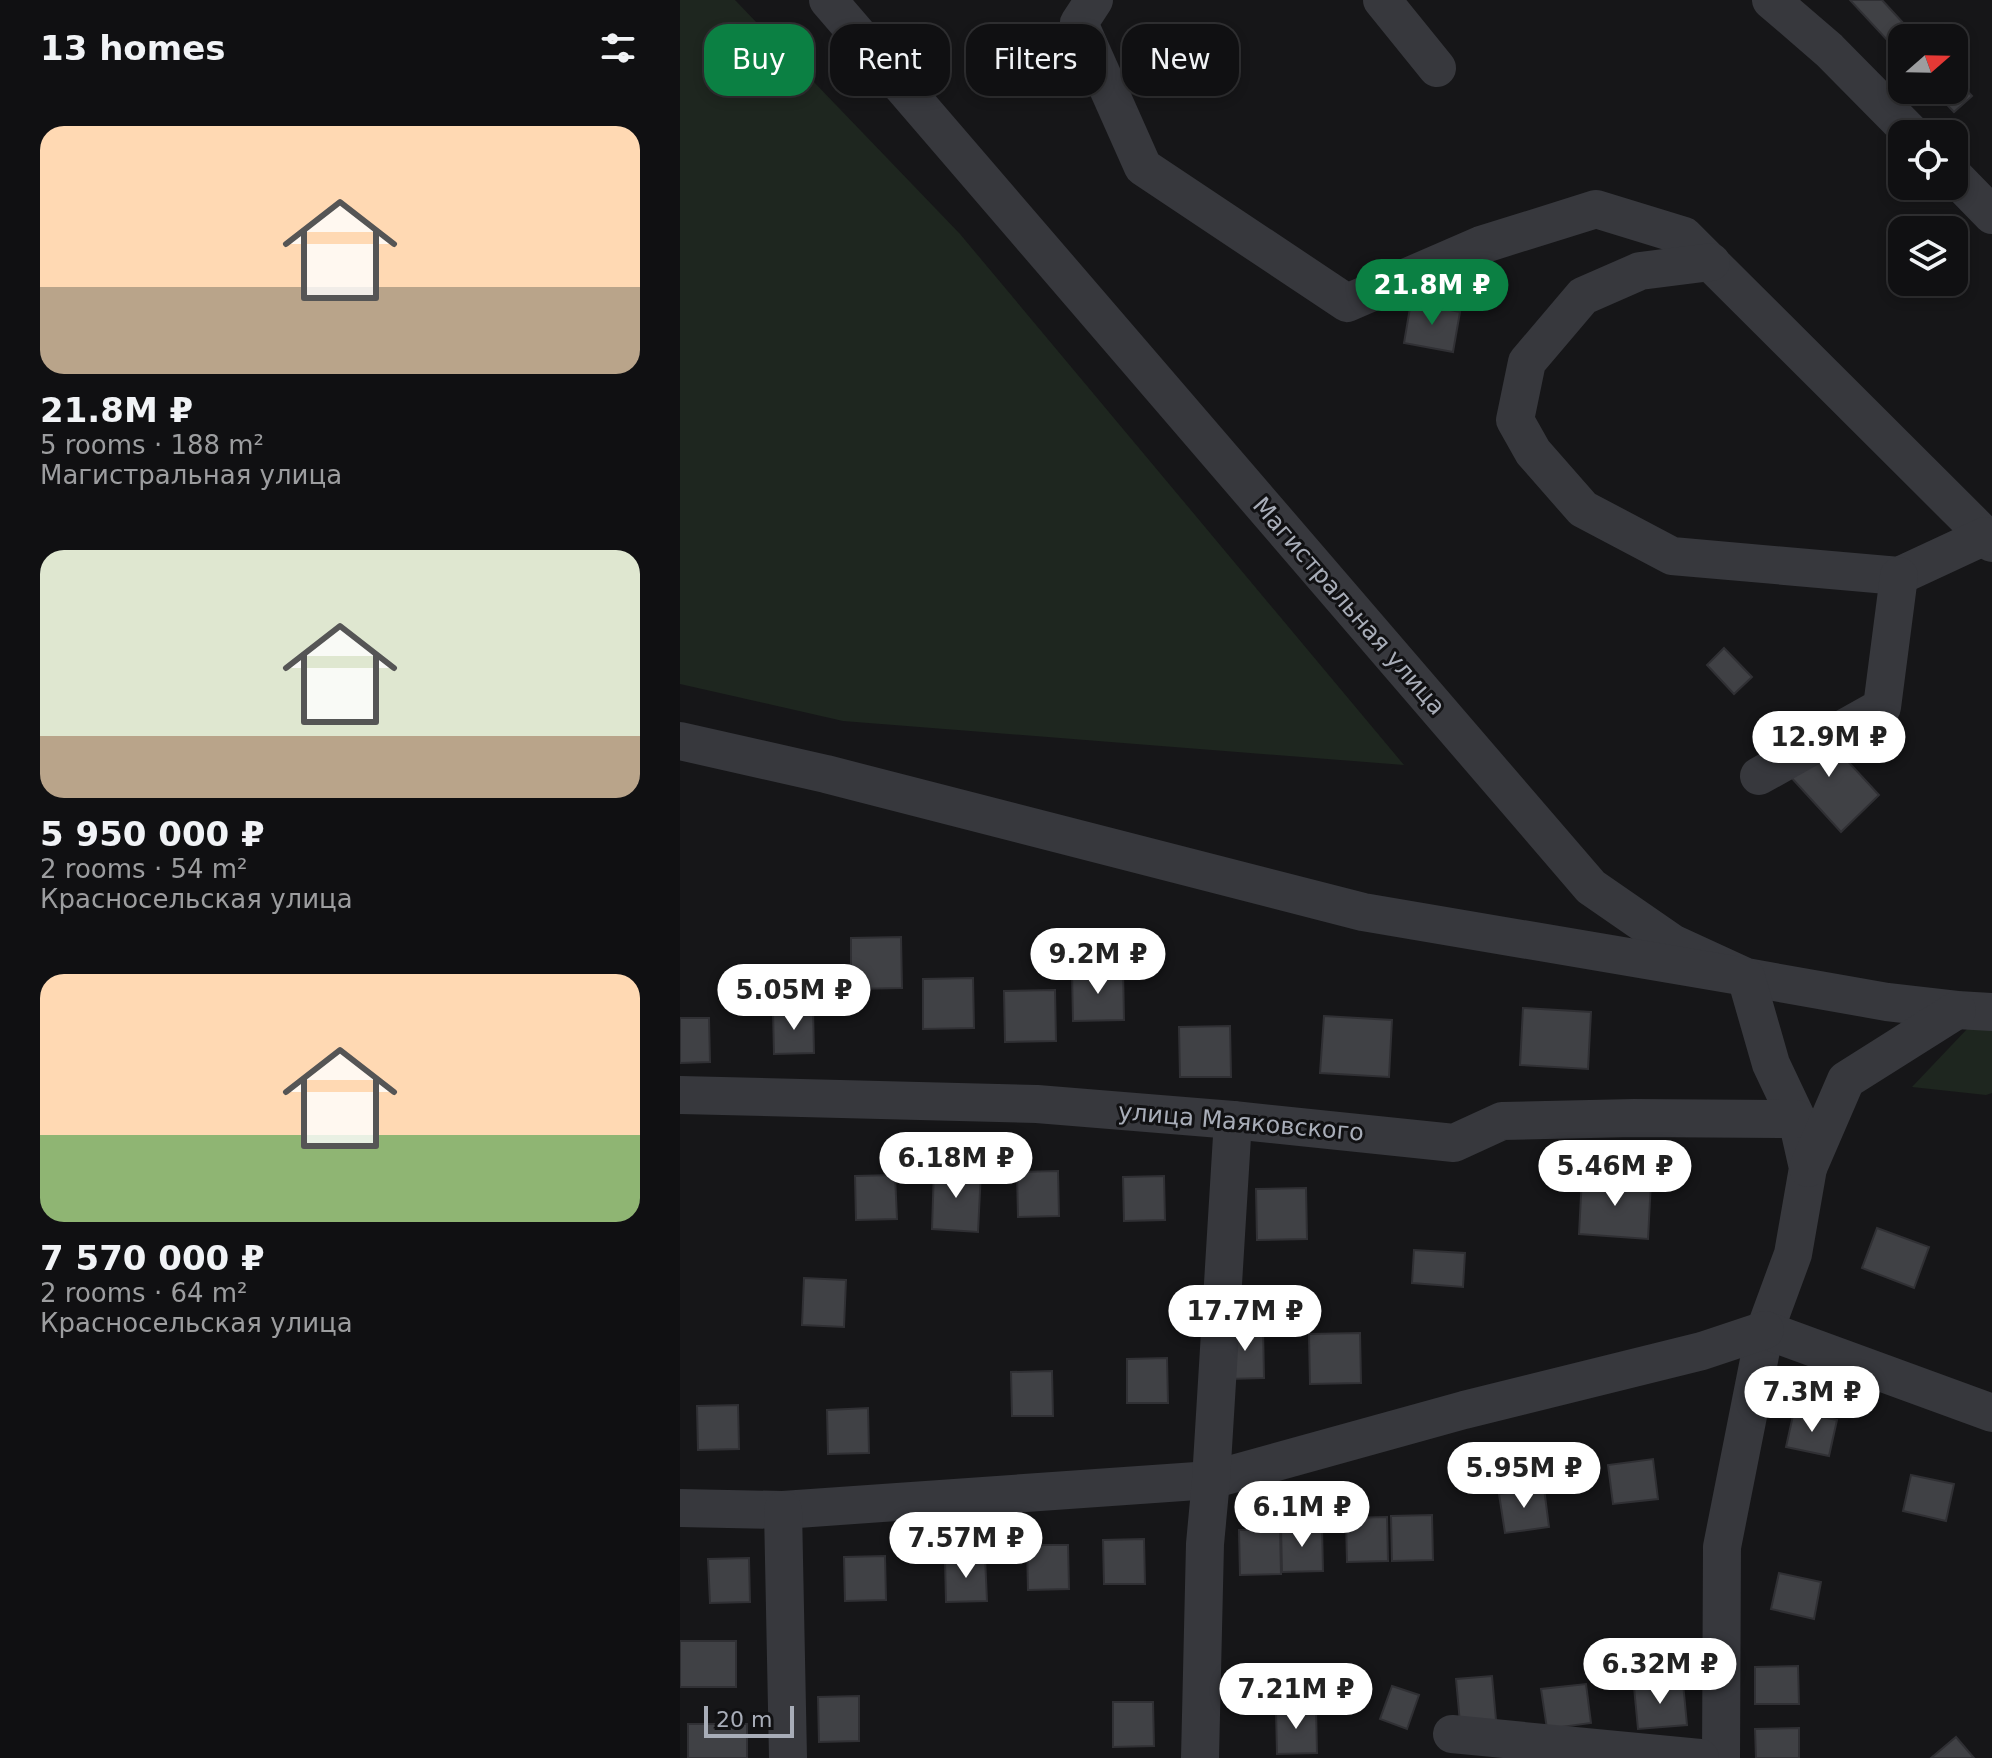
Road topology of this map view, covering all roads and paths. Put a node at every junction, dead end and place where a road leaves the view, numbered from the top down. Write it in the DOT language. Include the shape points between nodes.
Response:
graph roads {
  1 [pos="828,0"];
  2 [pos="1094,0"];
  3 [pos="1382,0"];
  4 [pos="1771,0"];
  5 [pos="1437,68"];
  6 [pos="1898,120"];
  7 [pos="1968,190"];
  8 [pos="1992,215"];
  9 [pos="1711,262"];
  10 [pos="1989,539"];
  11 [pos="1899,576"];
  12 [pos="680,741"];
  13 [pos="1759,776"];
  14 [pos="1746,977"];
  15 [pos="1974,1011"];
  16 [pos="680,1095"];
  17 [pos="1797,1119"];
  18 [pos="1233,1120"];
  19 [pos="1808,1168"];
  20 [pos="1765,1330"];
  21 [pos="1992,1413"];
  22 [pos="1211,1480"];
  23 [pos="680,1508"];
  24 [pos="783,1510"];
  25 [pos="1452,1734"];
  26 [pos="788,1758"];
  27 [pos="1200,1758"];
  28 [pos="1700,1758"];
  29 [pos="1721,1758"];
  1 -- 14 [label="street, Магистральная улица" via="1591,887 1672,943"];
  2 -- 9 [label="street" via="1079,23 1143,167 1347,303 1481,245 1596,209 1684,236"];
  3 -- 5 [label="street"];
  4 -- 6 [label="street"];
  7 -- 8 [label="street"];
  9 -- 10 [label="street"];
  9 -- 11 [label="street" via="1640,271 1583,296 1527,362 1515,420 1533,452 1583,509 1672,556"];
  10 -- 11 [label="street"];
  11 -- 13 [label="street" via="1882,707"];
  12 -- 14 [label="street" via="1363,912"];
  14 -- 15 [label="street, Магистральная улица"];
  14 -- 17 [label="street" via="1771,1064"];
  15 -- 19 [label="street" via="1846,1080"];
  16 -- 18 [label="street, улица Маяковского" via="1037,1104"];
  17 -- 18 [label="street, улица Маяковского" via="1502,1121 1454,1143"];
  17 -- 19 [label="street"];
  18 -- 22 [label="street"];
  19 -- 20 [label="street" via="1793,1254"];
  20 -- 21 [label="street"];
  20 -- 22 [label="street"];
  20 -- 29 [label="street" via="1722,1547"];
  22 -- 24 [label="street"];
  22 -- 27 [label="street"];
  23 -- 24 [label="street"];
  24 -- 26 [label="street"];
  25 -- 28 [label="street"];
}
